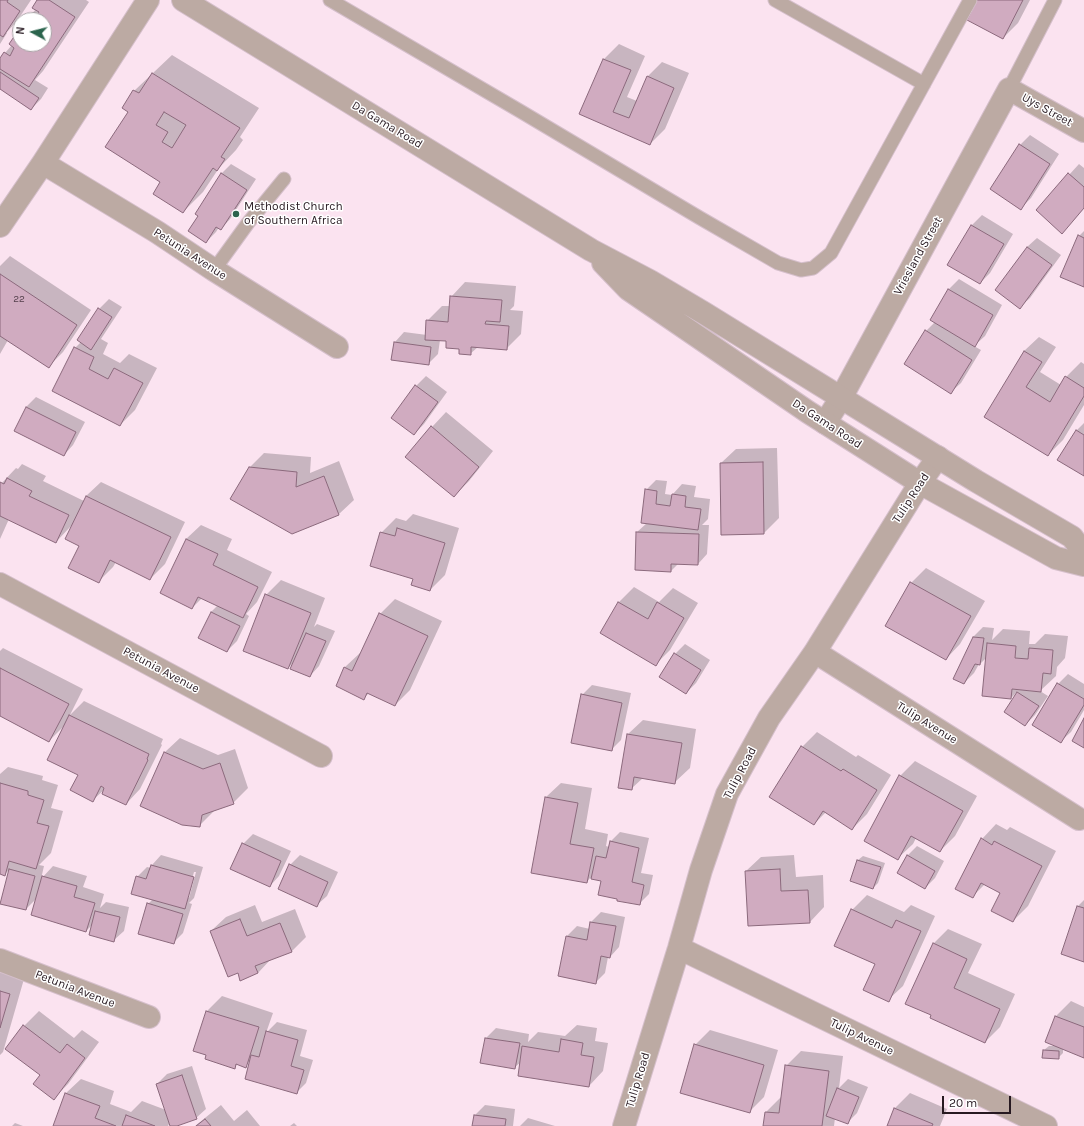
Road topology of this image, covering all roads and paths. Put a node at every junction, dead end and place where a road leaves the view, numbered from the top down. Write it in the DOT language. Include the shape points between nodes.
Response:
graph roads {
  1 [pos="148,0"];
  2 [pos="183,0"];
  3 [pos="330,0"];
  4 [pos="775,0"];
  5 [pos="970,0"];
  6 [pos="1055,0"];
  7 [pos="924,84"];
  8 [pos="1009,89"];
  9 [pos="1084,131"];
  10 [pos="43,163"];
  11 [pos="284,179"];
  12 [pos="0,226"];
  13 [pos="591,250"];
  14 [pos="214,270"];
  15 [pos="337,347"];
  16 [pos="841,398"];
  17 [pos="825,423"];
  18 [pos="938,458"];
  19 [pos="920,483"];
  20 [pos="1084,553"];
  21 [pos="1084,565"];
  22 [pos="0,584"];
  23 [pos="815,652"];
  24 [pos="321,756"];
  25 [pos="1080,819"];
  26 [pos="679,948"];
  27 [pos="0,960"];
  28 [pos="149,1017"];
  29 [pos="624,1126"];
  30 [pos="1046,1126"];
  1 -- 10 [label="street"];
  2 -- 13 [label="street, Da Gama Road"];
  3 -- 7 [label="lane" via="778,263 801,270 813,268 831,253"];
  4 -- 7 [label="lane"];
  5 -- 7 [label="lane"];
  6 -- 8 [label="lane"];
  8 -- 9 [label="street, Uys Street"];
  8 -- 16 [label="street, Vriesland Street"];
  10 -- 12 [label="street"];
  10 -- 14 [label="street, Petunia Avenue"];
  11 -- 14 [label="lane"];
  13 -- 16 [label="street, Da Gama Road" via="650,281"];
  13 -- 17 [label="street, Da Gama Road" via="628,289"];
  14 -- 15 [label="street, Petunia Avenue"];
  16 -- 17 [label="street, Vriesland Street"];
  16 -- 18 [label="street, Da Gama Road"];
  17 -- 19 [label="street, Da Gama Road"];
  18 -- 19 [label="street, Tulip Road"];
  18 -- 20 [label="street, Da Gama Road" via="1072,537"];
  19 -- 21 [label="street, Da Gama Road" via="1056,558"];
  19 -- 23 [label="street, Tulip Road"];
  22 -- 24 [label="street, Petunia Avenue"];
  23 -- 25 [label="street, Tulip Avenue"];
  23 -- 26 [label="street, Tulip Road" via="769,718 727,794 701,870"];
  26 -- 29 [label="street, Tulip Road"];
  26 -- 30 [label="street, Tulip Avenue"];
  27 -- 28 [label="street, Petunia Avenue"];
}
